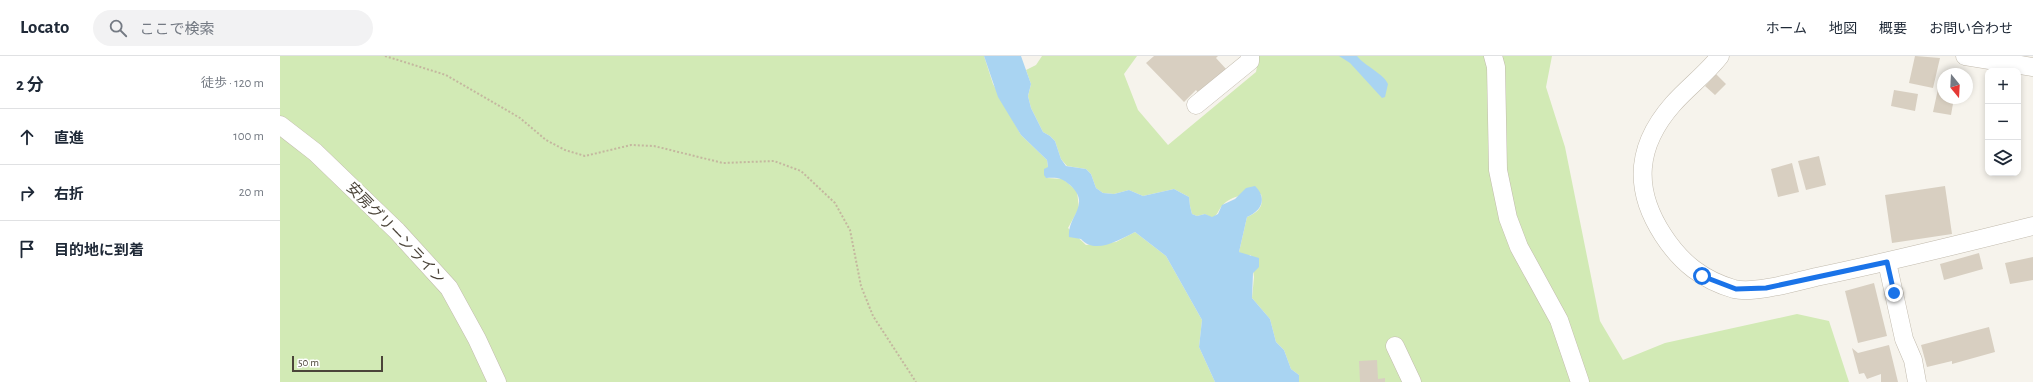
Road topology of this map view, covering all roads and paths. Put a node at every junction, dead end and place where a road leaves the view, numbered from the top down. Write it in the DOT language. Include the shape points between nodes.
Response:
graph roads {
  1 [pos="385,56"];
  2 [pos="1250,56"];
  3 [pos="1493,56"];
  4 [pos="1720,56"];
  5 [pos="1965,56"];
  6 [pos="2033,67"];
  7 [pos="1196,105"];
  8 [pos="280,125"];
  9 [pos="2033,226"];
  10 [pos="1887,262"];
  11 [pos="1395,346"];
  12 [pos="496,382"];
  13 [pos="916,382"];
  14 [pos="1412,382"];
  15 [pos="1580,382"];
  16 [pos="1917,382"];
  1 -- 13 [label="path" via="446,75 520,118 546,140 585,156 631,145 654,146 723,163 774,161 801,171 836,203 850,230 861,286 873,316"];
  2 -- 7 [label="street" via="1250,61"];
  3 -- 15 [label="street" via="1496,67 1498,170 1508,218 1519,247 1559,320"];
  4 -- 10 [label="street" via="1672,105 1651,136 1644,156 1642,181 1648,204 1658,228 1672,249 1689,267 1702,276 1736,289 1766,288"];
  5 -- 6 [label="street"];
  8 -- 12 [label="street, 安房グリーンライン" via="315,152 397,230 449,288 477,339"];
  9 -- 10 [label="street"];
  10 -- 16 [label="street" via="1904,339 1913,360"];
  11 -- 14 [label="street"];
}
